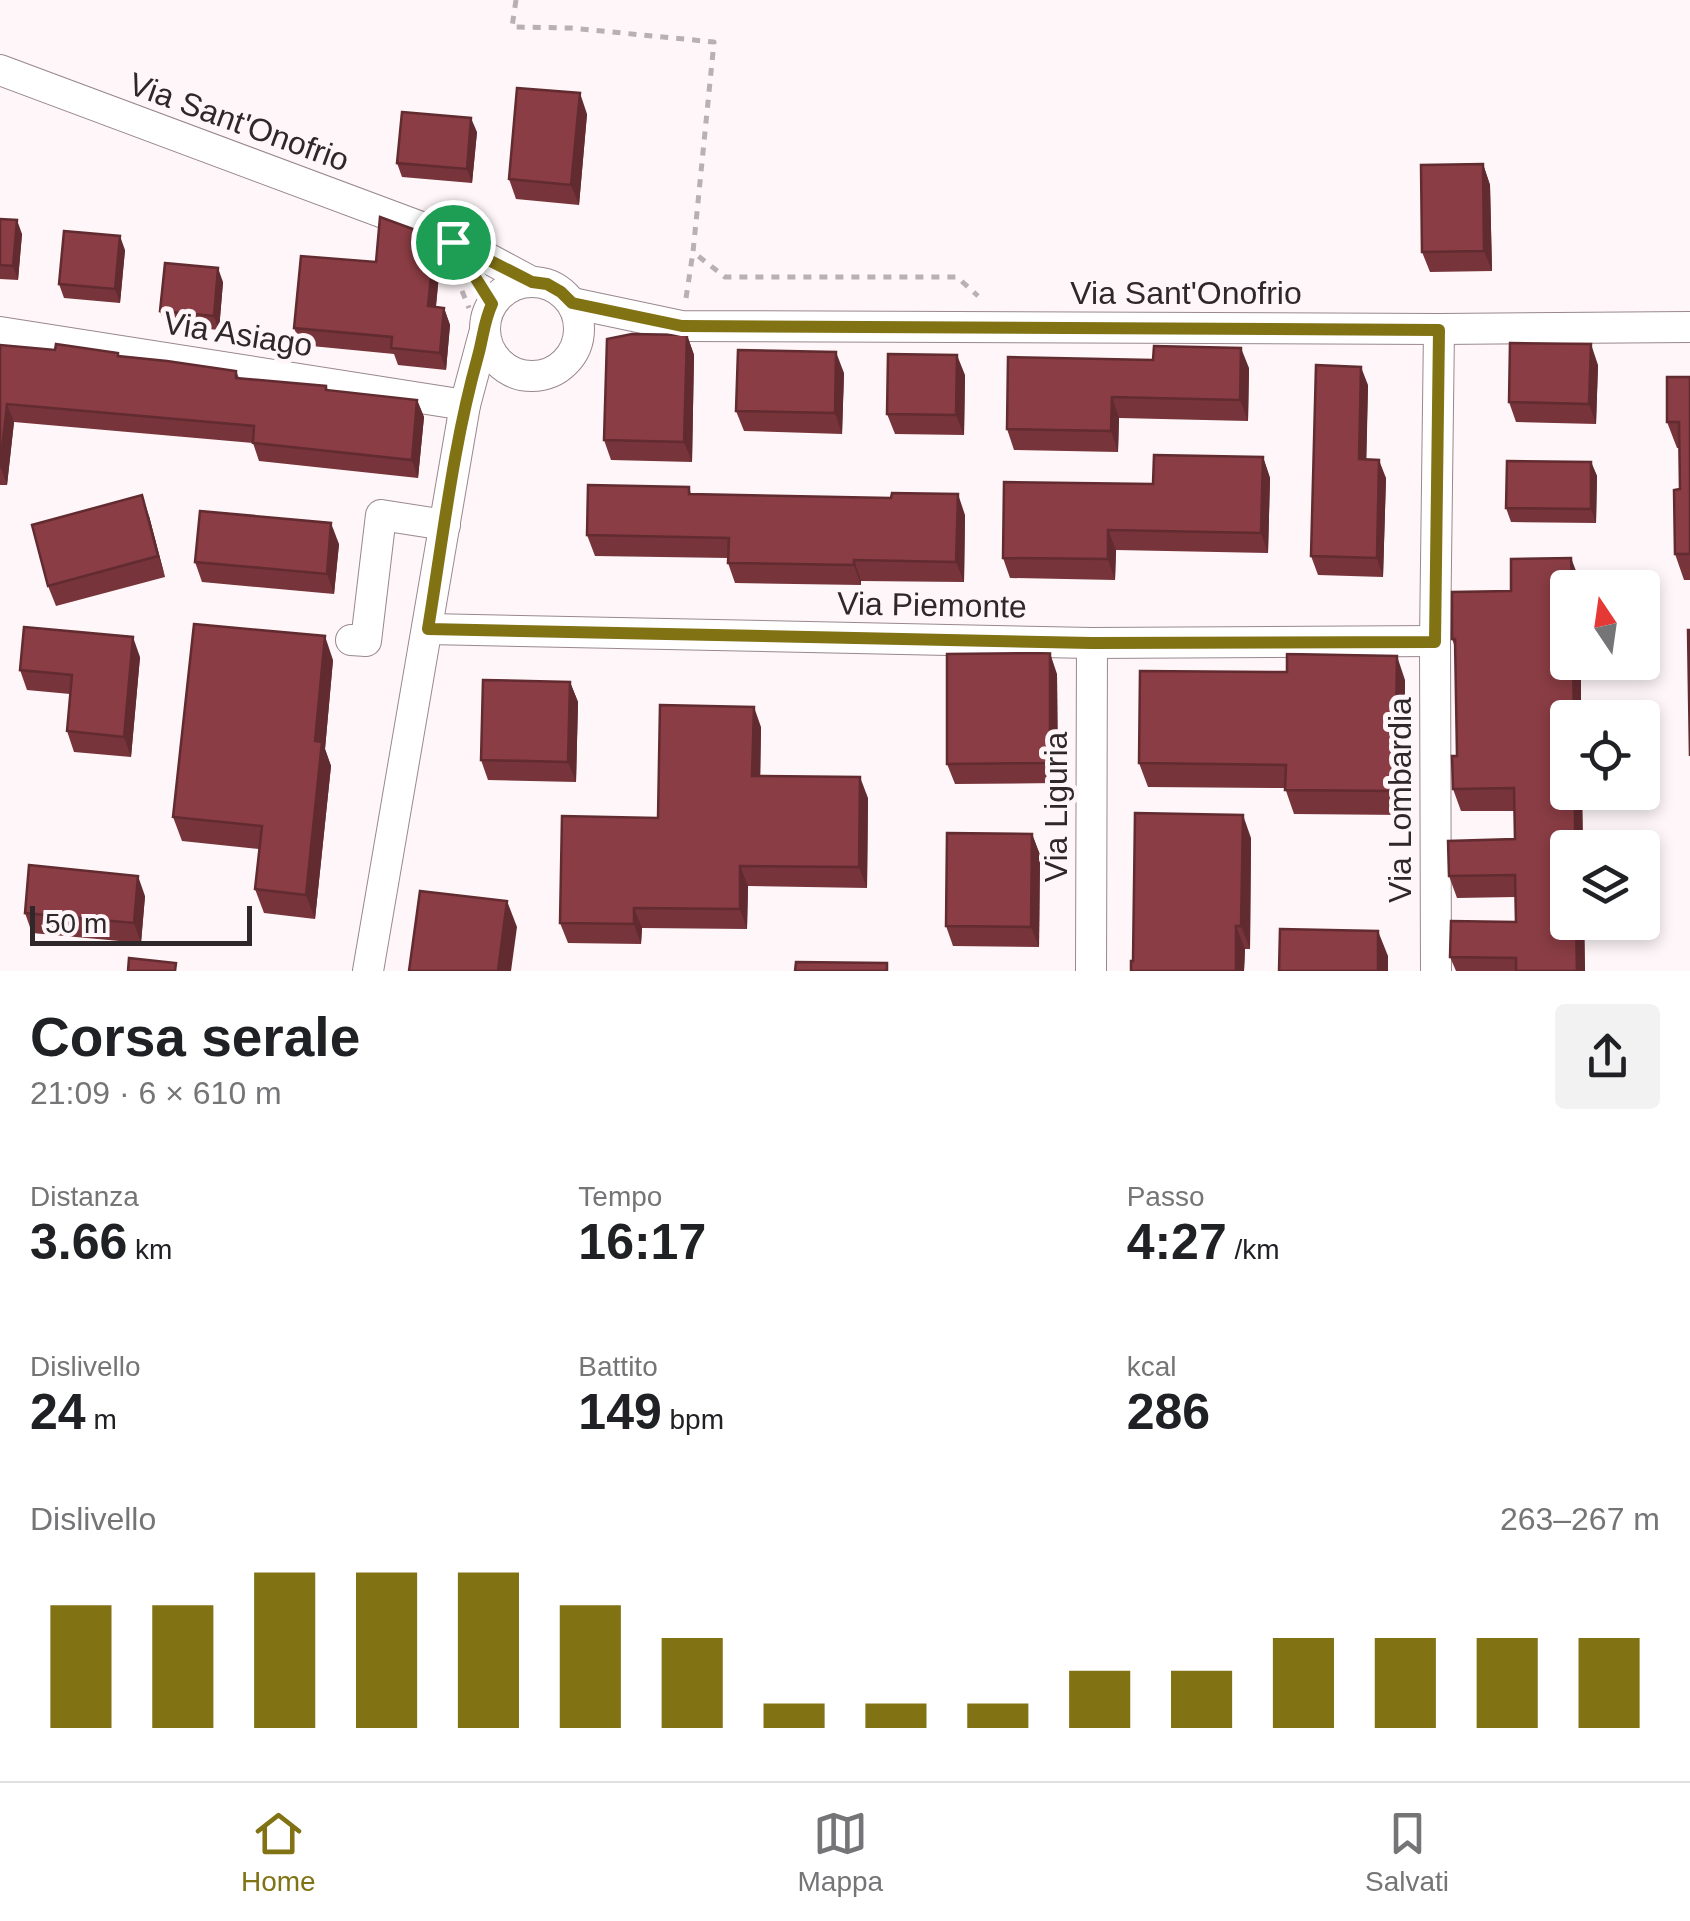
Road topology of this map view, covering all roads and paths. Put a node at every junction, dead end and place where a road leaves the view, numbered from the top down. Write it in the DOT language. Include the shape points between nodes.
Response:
graph roads {
  1 [pos="516,0"];
  2 [pos="0,70"];
  3 [pos="453,242"];
  4 [pos="693,252"];
  5 [pos="532,282"];
  6 [pos="687,288"];
  7 [pos="572,303"];
  8 [pos="488,319"];
  9 [pos="682,326"];
  10 [pos="1014,327"];
  11 [pos="1690,327"];
  12 [pos="1439,330"];
  13 [pos="0,332"];
  14 [pos="576,349"];
  15 [pos="510,372"];
  16 [pos="464,405"];
  17 [pos="445,525"];
  18 [pos="428,629"];
  19 [pos="351,640"];
  20 [pos="1435,642"];
  21 [pos="1092,643"];
  22 [pos="368,971"];
  23 [pos="1091,971"];
  24 [pos="1436,971"];
  1 -- 4 [label="path" via="512,27 714,42"];
  2 -- 3 [label="street, Via Sant'Onofrio"];
  3 -- 5 [label="street, Via Sant'Onofrio"];
  3 -- 8 [label="street"];
  4 -- 6 [label="path"];
  4 -- 10 [label="path" via="726,277 957,278"];
  5 -- 7 [label="street, Via Sant'Onofrio" via="547,284"];
  5 -- 8 [label="street" via="502,292"];
  7 -- 9 [label="street, Via Sant'Onofrio"];
  7 -- 14 [label="street" via="580,334"];
  8 -- 15 [label="street" via="488,349"];
  8 -- 16 [label="street"];
  9 -- 10 [label="street, Via Sant'Onofrio"];
  9 -- 14 [label="street, Via Sant'Onofrio"];
  10 -- 12 [label="street, Via Sant'Onofrio"];
  11 -- 12 [label="street, Via Sant'Onofrio"];
  12 -- 20 [label="street, Via Lombardia"];
  13 -- 16 [label="street, Via Asiago"];
  14 -- 15 [label="street, Via Sant'Onofrio" via="555,371"];
  15 -- 16 [label="street"];
  16 -- 17 [label="street"];
  17 -- 18 [label="street"];
  17 -- 19 [label="street" via="381,515 366,641"];
  18 -- 21 [label="street, Via Piemonte"];
  18 -- 22 [label="street"];
  20 -- 21 [label="street, Via Piemonte"];
  20 -- 24 [label="street, Via Lombardia"];
  21 -- 23 [label="street, Via Liguria"];
}
